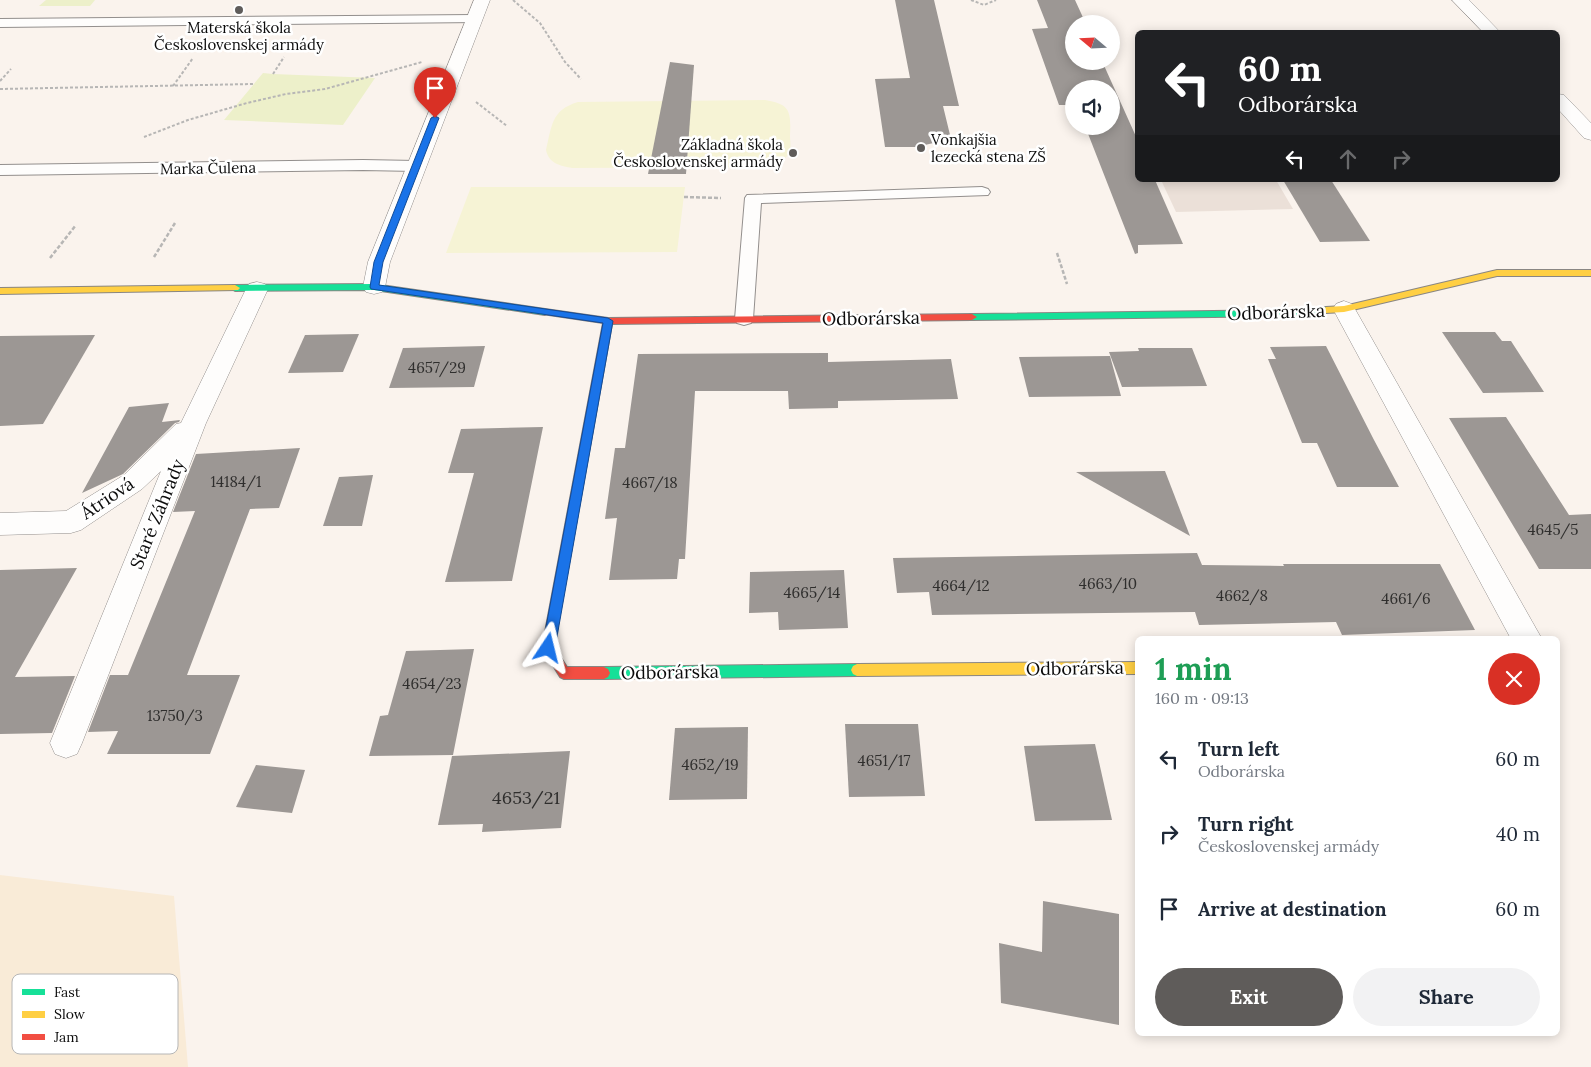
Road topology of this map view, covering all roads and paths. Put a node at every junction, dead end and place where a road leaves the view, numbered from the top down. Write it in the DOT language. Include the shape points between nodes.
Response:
graph roads {
  1 [pos="482,0"];
  2 [pos="513,0"];
  3 [pos="971,0"];
  4 [pos="996,0"];
  5 [pos="1460,0"];
  6 [pos="474,19"];
  7 [pos="0,23"];
  8 [pos="1490,30"];
  9 [pos="284,57"];
  10 [pos="193,58"];
  11 [pos="427,60"];
  12 [pos="11,69"];
  13 [pos="273,74"];
  14 [pos="581,79"];
  15 [pos="0,81"];
  16 [pos="254,84"];
  17 [pos="172,86"];
  18 [pos="0,89"];
  19 [pos="475,101"];
  20 [pos="1560,101"];
  21 [pos="507,126"];
  22 [pos="1591,134"];
  23 [pos="138,139"];
  24 [pos="416,166"];
  25 [pos="0,170"];
  26 [pos="982,192"];
  27 [pos="175,224"];
  28 [pos="76,225"];
  29 [pos="1057,253"];
  30 [pos="162,258"];
  31 [pos="59,259"];
  32 [pos="1062,269"];
  33 [pos="1591,273"];
  34 [pos="374,287"];
  35 [pos="257,289"];
  36 [pos="0,291"];
  37 [pos="1344,309"];
  38 [pos="744,319"];
  39 [pos="608,321"];
  40 [pos="193,423"];
  41 [pos="0,524"];
  42 [pos="1525,636"];
  43 [pos="1135,668"];
  44 [pos="66,743"];
  1 -- 6 [label="street"];
  2 -- 14 [label="path" via="540,22 565,62"];
  3 -- 4 [label="path" via="988,5"];
  5 -- 8 [label="street"];
  6 -- 7 [label="lane"];
  6 -- 24 [label="street"];
  9 -- 13 [label="path"];
  10 -- 17 [label="path"];
  11 -- 23 [label="path" via="325,89 247,103"];
  12 -- 15 [label="path"];
  16 -- 17 [label="path"];
  17 -- 18 [label="path"];
  19 -- 21 [label="path"];
  20 -- 22 [label="street"];
  24 -- 25 [label="lane, Marka Čulena"];
  24 -- 34 [label="street" via="378,262"];
  26 -- 38 [label="lane" via="753,198"];
  27 -- 30 [label="path" via="152,258"];
  28 -- 31 [label="path" via="50,259"];
  29 -- 32 [label="path"];
  33 -- 37 [label="street, Odborárska" via="1497,274"];
  34 -- 35 [label="street, Odborárska"];
  34 -- 39 [label="street, Odborárska"];
  35 -- 36 [label="street"];
  35 -- 40 [label="street, Staré Záhrady"];
  37 -- 38 [label="street, Odborárska" via="1288,313"];
  37 -- 42 [label="street, Odborárska"];
  38 -- 39 [label="street, Odborárska"];
  39 -- 43 [label="street, Odborárska" via="548,648 564,673"];
  40 -- 41 [label="street, Átriová" via="133,482 71,522"];
  40 -- 44 [label="street, Staré Záhrady"];
}
